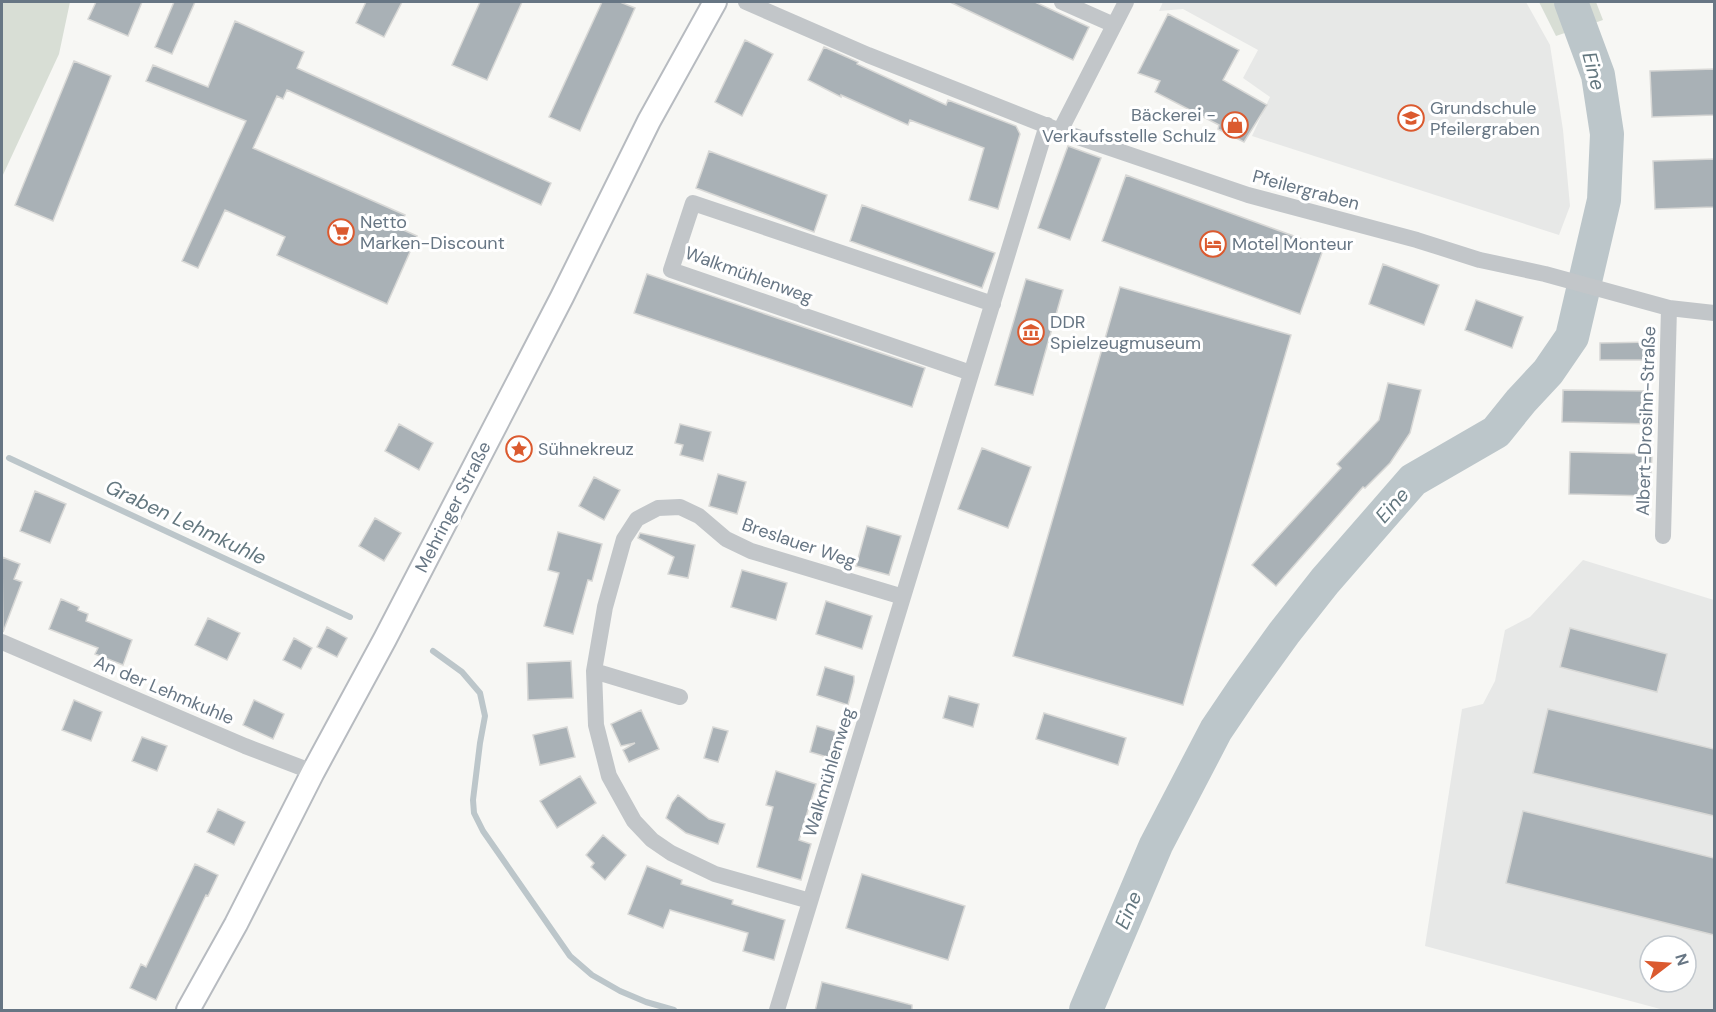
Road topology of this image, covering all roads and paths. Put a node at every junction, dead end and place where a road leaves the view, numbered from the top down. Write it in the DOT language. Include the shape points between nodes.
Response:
graph roads {
  1 [pos="716,2"];
  2 [pos="746,2"];
  3 [pos="1062,2"];
  4 [pos="1126,2"];
  5 [pos="1114,25"];
  6 [pos="1054,128"];
  7 [pos="993,304"];
  8 [pos="1670,308"];
  9 [pos="1714,313"];
  10 [pos="972,373"];
  11 [pos="1663,536"];
  12 [pos="903,597"];
  13 [pos="2,642"];
  14 [pos="594,671"];
  15 [pos="680,697"];
  16 [pos="312,772"];
  17 [pos="810,901"];
  18 [pos="188,1011"];
  19 [pos="777,1011"];
  1 -- 16 [label="main road, Mehringer Straße" via="649,122 396,618"];
  2 -- 6 [label="street, Pfeilergraben"];
  3 -- 5 [label="street"];
  4 -- 5 [label="street"];
  5 -- 6 [label="street"];
  6 -- 7 [label="street, Walkmühlenweg"];
  6 -- 8 [label="street, Pfeilergraben" via="1248,195"];
  7 -- 10 [label="street, Walkmühlenweg"];
  7 -- 10 [label="street, Walkmühlenweg" via="693,203 671,270"];
  8 -- 9 [label="street, Pfeilergraben"];
  8 -- 11 [label="street, Albert-Drosihn-Straße"];
  10 -- 12 [label="street, Walkmühlenweg"];
  12 -- 14 [label="street, Breslauer Weg" via="751,551 726,539 699,516 681,507 658,508 638,519 624,539 605,607"];
  12 -- 17 [label="street, Walkmühlenweg"];
  13 -- 16 [label="street, An der Lehmkuhle"];
  14 -- 15 [label="street"];
  14 -- 17 [label="street, Breslauer Weg" via="596,725 609,776 634,821 671,853 715,874"];
  16 -- 18 [label="main road, Mehringer Straße"];
  17 -- 19 [label="street, Walkmühlenweg"];
}
